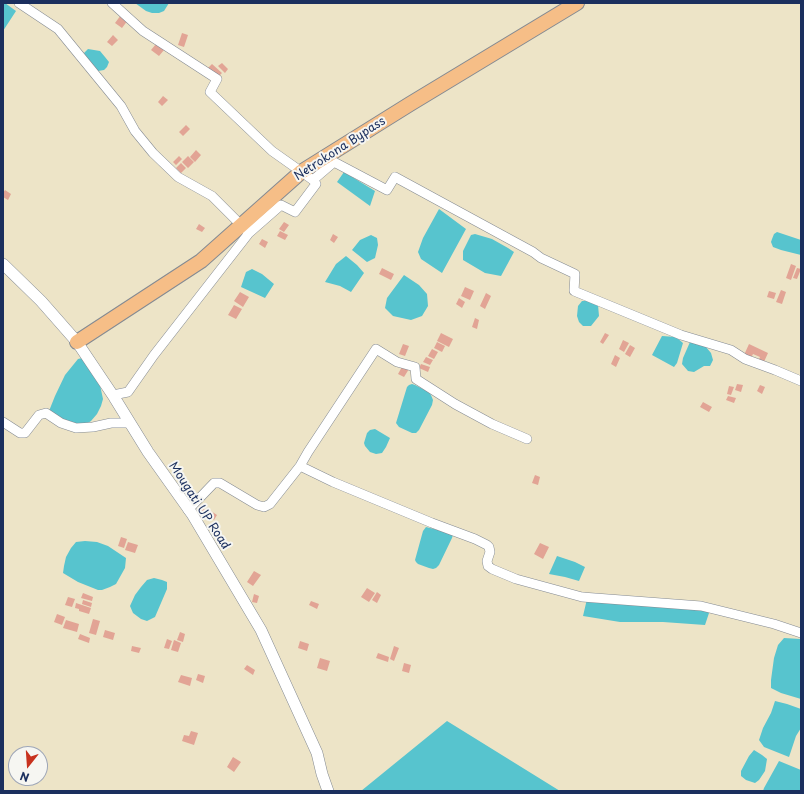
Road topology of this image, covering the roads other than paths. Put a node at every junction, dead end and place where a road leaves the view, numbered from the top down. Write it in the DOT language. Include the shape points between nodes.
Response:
graph roads {
  1 [pos="19,3"];
  2 [pos="112,3"];
  3 [pos="577,3"];
  4 [pos="301,172"];
  5 [pos="313,180"];
  6 [pos="246,229"];
  7 [pos="3,264"];
  8 [pos="77,342"];
  9 [pos="801,381"];
  10 [pos="114,397"];
  11 [pos="3,422"];
  12 [pos="130,423"];
  13 [pos="528,439"];
  14 [pos="300,466"];
  15 [pos="188,510"];
  16 [pos="801,633"];
  17 [pos="328,791"];
  1 -- 6 [label="street" via="58,29 121,106 135,131 153,153 178,177 212,196"];
  2 -- 4 [label="street" via="143,31 217,79 210,92 272,151"];
  3 -- 4 [label="main road, Netrokona Bypass"];
  4 -- 5 [label="street"];
  4 -- 6 [label="main road, Netrokona Bypass"];
  5 -- 6 [label="street" via="316,184 296,212 281,205"];
  5 -- 9 [label="street" via="334,162 387,190 395,177 541,258 575,274 574,291 681,335 732,350 745,359"];
  6 -- 8 [label="main road, Netrokona Bypass"];
  6 -- 10 [label="street" via="128,392"];
  7 -- 8 [label="street, Mougati UP Road" via="41,301"];
  8 -- 10 [label="street, Mougati UP Road"];
  10 -- 12 [label="street, Mougati UP Road"];
  11 -- 12 [label="street" via="20,433 25,433 38,415 46,414 76,428"];
  12 -- 15 [label="street, Mougati UP Road"];
  13 -- 14 [label="street" via="492,424 455,404 416,379 415,367 397,362 376,349"];
  14 -- 15 [label="street" via="270,504 264,507 220,484 214,484"];
  14 -- 16 [label="street" via="432,523 475,538 489,547 488,566 516,579 582,597 700,606"];
  15 -- 17 [label="street, Mougati UP Road" via="261,630 317,753"];
}
